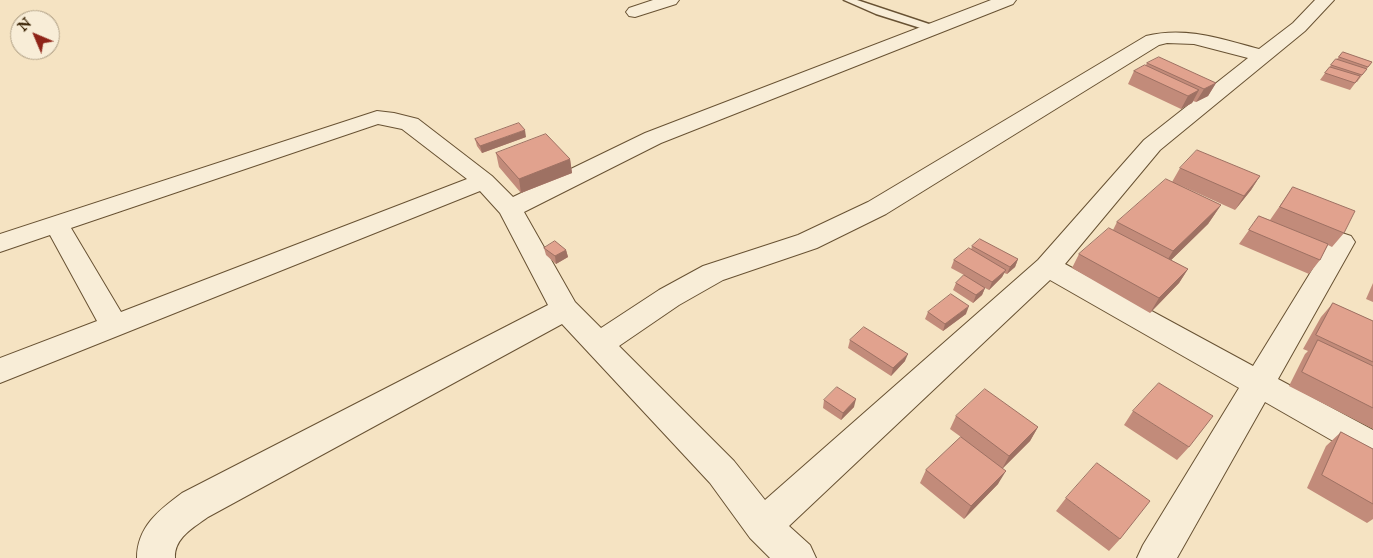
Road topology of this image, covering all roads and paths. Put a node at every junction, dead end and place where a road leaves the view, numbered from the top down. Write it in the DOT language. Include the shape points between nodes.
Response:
graph roads {
  1 [pos="670,0"];
  2 [pos="849,0"];
  3 [pos="1325,0"];
  4 [pos="998,1"];
  5 [pos="636,12"];
  6 [pos="934,28"];
  7 [pos="1262,56"];
  8 [pos="484,181"];
  9 [pos="510,209"];
  10 [pos="56,224"];
  11 [pos="1342,242"];
  12 [pos="0,243"];
  13 [pos="1048,267"];
  14 [pos="565,309"];
  15 [pos="115,326"];
  16 [pos="599,344"];
  17 [pos="0,371"];
  18 [pos="1258,383"];
  19 [pos="1373,447"];
  20 [pos="763,526"];
  21 [pos="789,556"];
  22 [pos="156,558"];
  23 [pos="1156,558"];
  1 -- 5 [label="street"];
  2 -- 6 [label="lane"];
  3 -- 7 [label="street"];
  4 -- 6 [label="street"];
  6 -- 9 [label="street" via="653,138"];
  7 -- 13 [label="street" via="1152,144"];
  7 -- 16 [label="street" via="1187,36 1153,40 877,208 798,245 739,262 712,274"];
  8 -- 9 [label="street"];
  8 -- 10 [label="street" via="410,124 377,118"];
  8 -- 15 [label="street"];
  9 -- 14 [label="street"];
  10 -- 12 [label="street"];
  10 -- 15 [label="street"];
  11 -- 18 [label="street"];
  13 -- 18 [label="street"];
  13 -- 20 [label="street"];
  14 -- 16 [label="street"];
  14 -- 22 [label="street" via="195,505 166,527 154,548"];
  15 -- 17 [label="street"];
  16 -- 20 [label="street" via="722,472"];
  18 -- 19 [label="street"];
  18 -- 23 [label="street"];
  20 -- 21 [label="street"];
}
